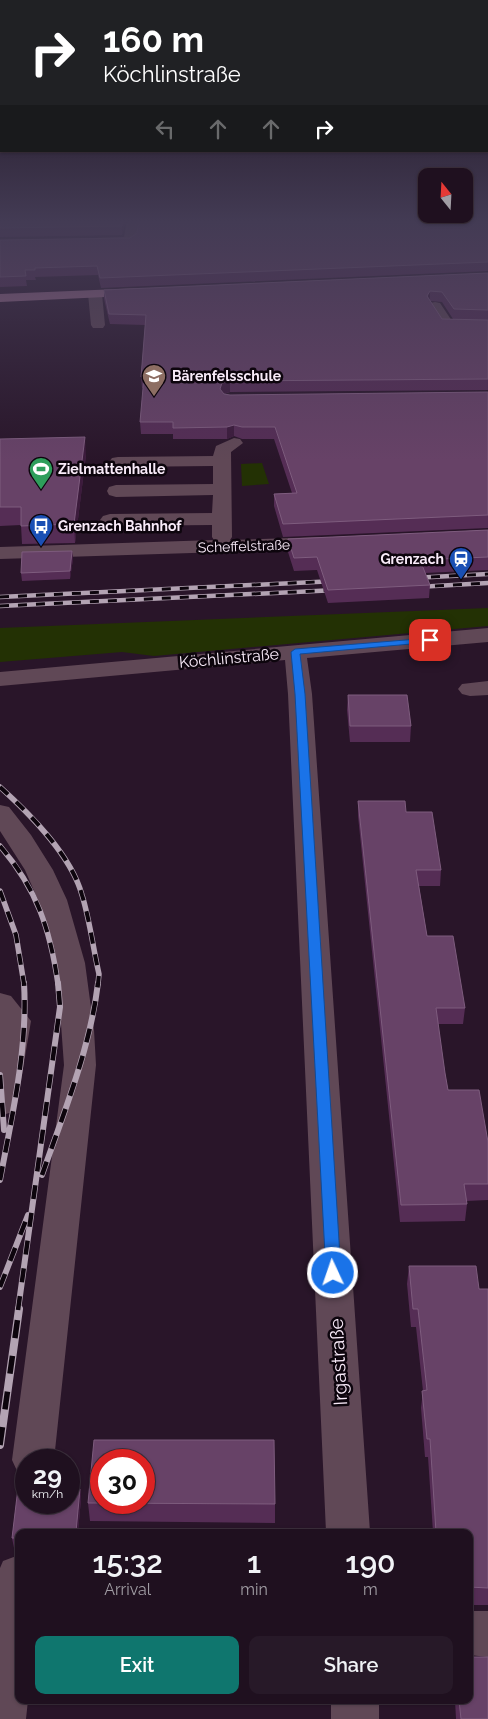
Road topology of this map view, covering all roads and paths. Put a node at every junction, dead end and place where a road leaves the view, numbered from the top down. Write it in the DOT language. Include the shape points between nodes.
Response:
graph roads {
  1 [pos="96,300"];
  2 [pos="436,306"];
  3 [pos="98,325"];
  4 [pos="488,325"];
  5 [pos="234,443"];
  6 [pos="222,461"];
  7 [pos="118,462"];
  8 [pos="222,490"];
  9 [pos="116,491"];
  10 [pos="222,519"];
  11 [pos="110,520"];
  12 [pos="340,542"];
  13 [pos="222,547"];
  14 [pos="0,554"];
  15 [pos="488,636"];
  16 [pos="295,652"];
  17 [pos="0,679"];
  18 [pos="0,813"];
  19 [pos="5,1015"];
  20 [pos="0,1104"];
  21 [pos="34,1449"];
  22 [pos="348,1529"];
  23 [pos="15,1610"];
  24 [pos="473,1633"];
  25 [pos="488,1634"];
  26 [pos="355,1704"];
  27 [pos="2,1719"];
  28 [pos="355,1719"];
  1 -- 3 [label="street"];
  2 -- 4 [label="street" via="448,325"];
  5 -- 6 [label="street" via="222,450"];
  6 -- 7 [label="street"];
  6 -- 8 [label="street"];
  8 -- 9 [label="street"];
  8 -- 10 [label="street"];
  10 -- 11 [label="street"];
  10 -- 13 [label="street"];
  12 -- 13 [label="street, Scheffelstraße"];
  13 -- 14 [label="street, Scheffelstraße"];
  15 -- 16 [label="street, Köchlinstraße"];
  16 -- 17 [label="street, Köchlinstraße"];
  16 -- 22 [label="street, Irgastraße"];
  18 -- 21 [label="street" via="19,835 42,873 57,909 70,961 79,1035 80,1065"];
  19 -- 20 [label="street"];
  23 -- 27 [label="street"];
  24 -- 25 [label="street"];
  26 -- 28 [label="street"];
}
